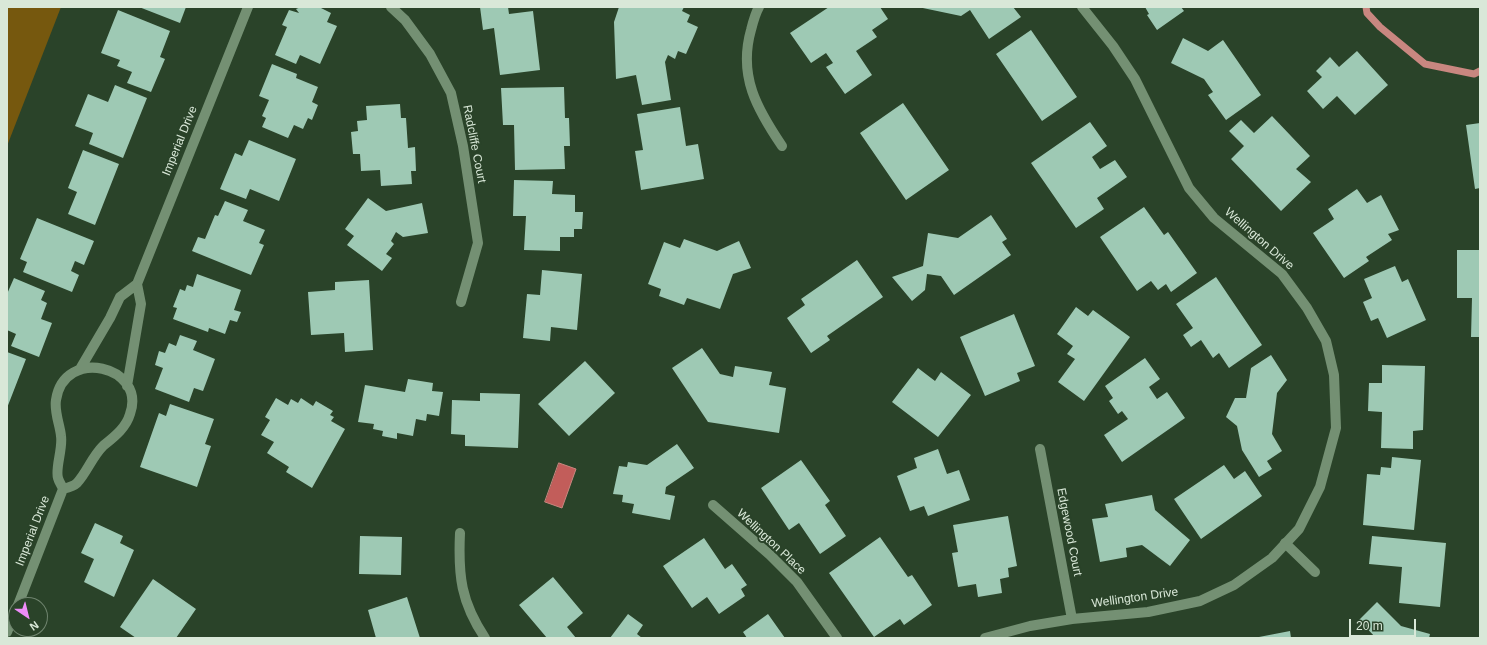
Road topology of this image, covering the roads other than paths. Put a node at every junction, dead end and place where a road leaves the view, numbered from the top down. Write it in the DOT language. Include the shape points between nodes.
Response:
graph roads {
  1 [pos="248,7"];
  2 [pos="391,7"];
  3 [pos="759,7"];
  4 [pos="1082,7"];
  5 [pos="782,146"];
  6 [pos="137,284"];
  7 [pos="461,302"];
  8 [pos="80,370"];
  9 [pos="127,386"];
  10 [pos="1040,450"];
  11 [pos="63,490"];
  12 [pos="713,506"];
  13 [pos="460,533"];
  14 [pos="1285,543"];
  15 [pos="1315,572"];
  16 [pos="21,597"];
  17 [pos="1072,619"];
  18 [pos="485,638"];
  19 [pos="837,638"];
  20 [pos="985,638"];
  1 -- 6 [label="street, Imperial Drive"];
  2 -- 7 [label="street, Radcliffe Court" via="405,20 430,54 451,93 463,146 478,243"];
  3 -- 5 [label="street" via="748,41 746,63 751,91 762,117"];
  4 -- 14 [label="street, Wellington Drive" via="1113,46 1134,79 1189,188 1214,218 1282,274 1307,308 1326,341 1334,375 1336,428 1320,487 1299,529"];
  6 -- 8 [label="street, Imperial Drive" via="120,297"];
  6 -- 9 [label="street, Imperial Drive" via="141,304"];
  8 -- 9 [label="street, Imperial Drive" via="99,367 107,369 120,377"];
  8 -- 11 [label="street, Imperial Drive" via="64,381 56,401 62,447 58,477"];
  9 -- 11 [label="street, Imperial Drive" via="133,406 126,423 93,457 76,484"];
  10 -- 17 [label="street, Edgewood Court"];
  11 -- 16 [label="street, Imperial Drive"];
  12 -- 19 [label="street, Wellington Place" via="797,582"];
  13 -- 18 [label="street" via="458,565 465,599 476,625"];
  14 -- 15 [label="street"];
  14 -- 17 [label="street, Wellington Drive" via="1272,558 1234,585 1200,601 1148,612"];
  17 -- 20 [label="street, Wellington Drive" via="1030,626"];
}
